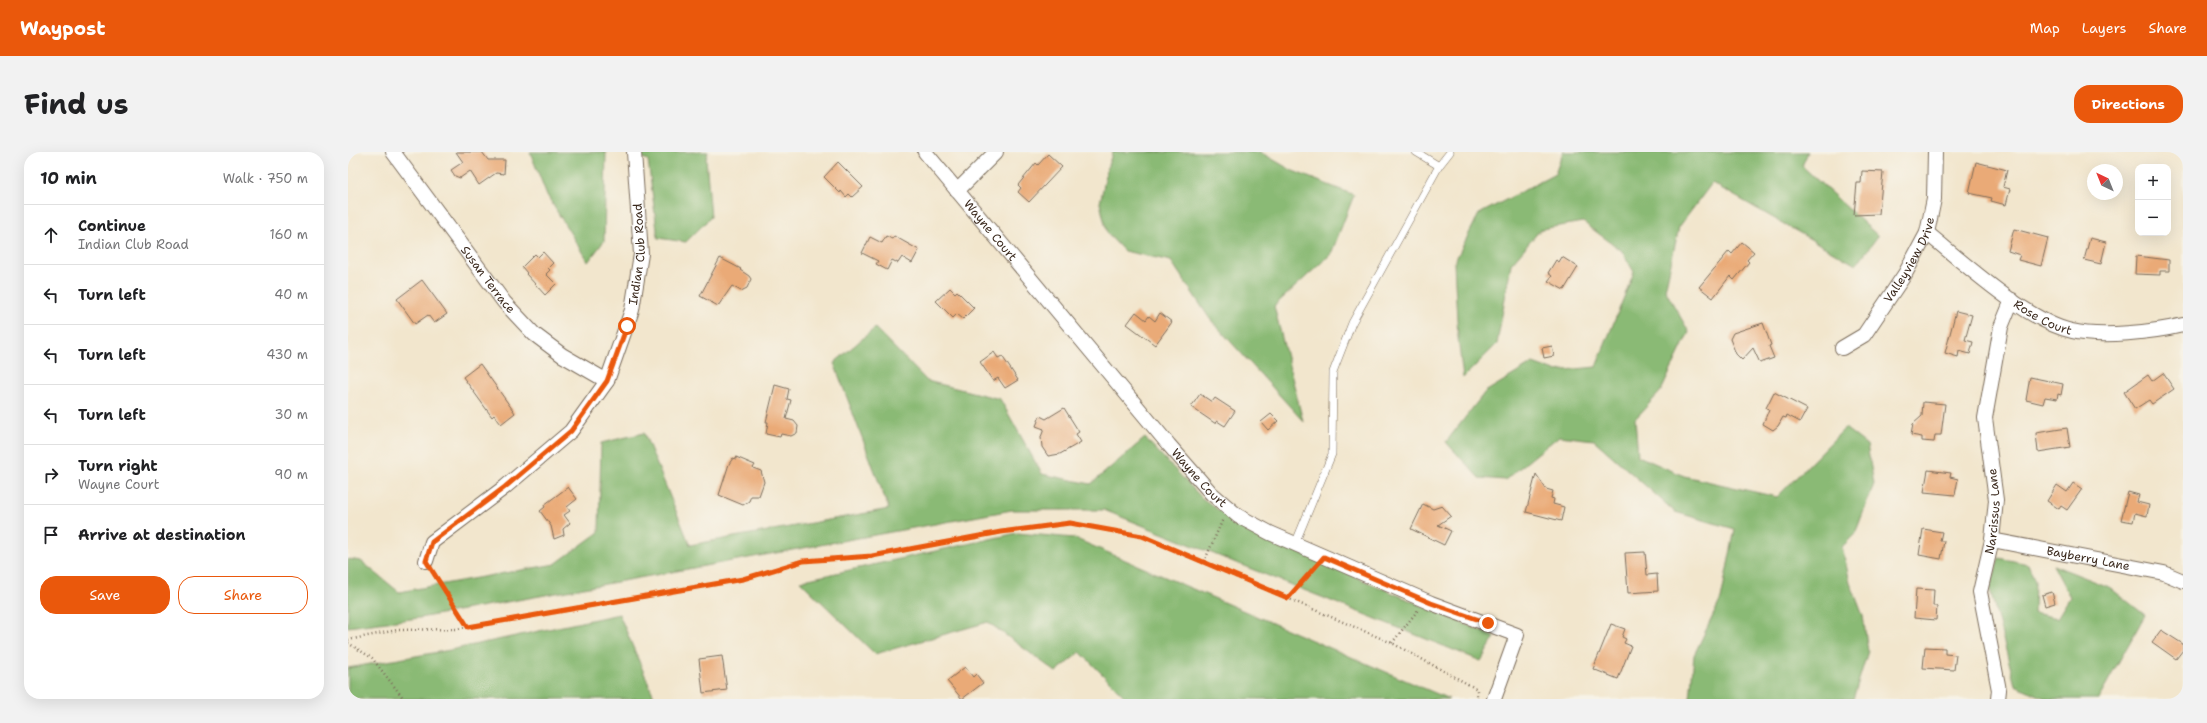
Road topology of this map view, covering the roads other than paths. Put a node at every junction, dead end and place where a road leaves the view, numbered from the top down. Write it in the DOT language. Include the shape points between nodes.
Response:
graph roads {
  1 [pos="393,152"];
  2 [pos="634,152"];
  3 [pos="925,152"];
  4 [pos="996,152"];
  5 [pos="1416,152"];
  6 [pos="1450,152"];
  7 [pos="1935,152"];
  8 [pos="1439,166"];
  9 [pos="957,191"];
  10 [pos="1927,233"];
  11 [pos="2012,300"];
  12 [pos="2183,325"];
  13 [pos="1842,348"];
  14 [pos="607,381"];
  15 [pos="1992,540"];
  16 [pos="1295,544"];
  17 [pos="426,561"];
  18 [pos="2183,581"];
  19 [pos="1494,699"];
  20 [pos="1998,699"];
  1 -- 14 [label="street, Susan Terrace" via="504,302 529,329 562,355"];
  2 -- 14 [label="street, Indian Club Road" via="641,254 632,310"];
  3 -- 9 [label="street, Wayne Court"];
  4 -- 9 [label="street"];
  5 -- 8 [label="lane"];
  6 -- 8 [label="lane"];
  7 -- 10 [label="street, Valleyview Drive" via="1934,198"];
  8 -- 16 [label="lane" via="1352,323 1333,372 1332,454"];
  9 -- 16 [label="street, Wayne Court" via="1211,493 1238,516"];
  10 -- 11 [label="street, Rose Court"];
  10 -- 13 [label="street, Valleyview Drive" via="1905,274 1864,335"];
  11 -- 12 [label="street, Rose Court" via="2045,321 2070,331 2094,335"];
  11 -- 15 [label="street, Narcissus Lane" via="2001,327 1985,418 1996,500"];
  14 -- 17 [label="street, Indian Club Road" via="571,431 505,487 432,542"];
  15 -- 18 [label="street, Bayberry Lane" via="2164,573"];
  15 -- 20 [label="street, Narcissus Lane" via="1980,592 1999,690"];
  16 -- 19 [label="street, Wayne Court" via="1426,601 1517,635"];
}
